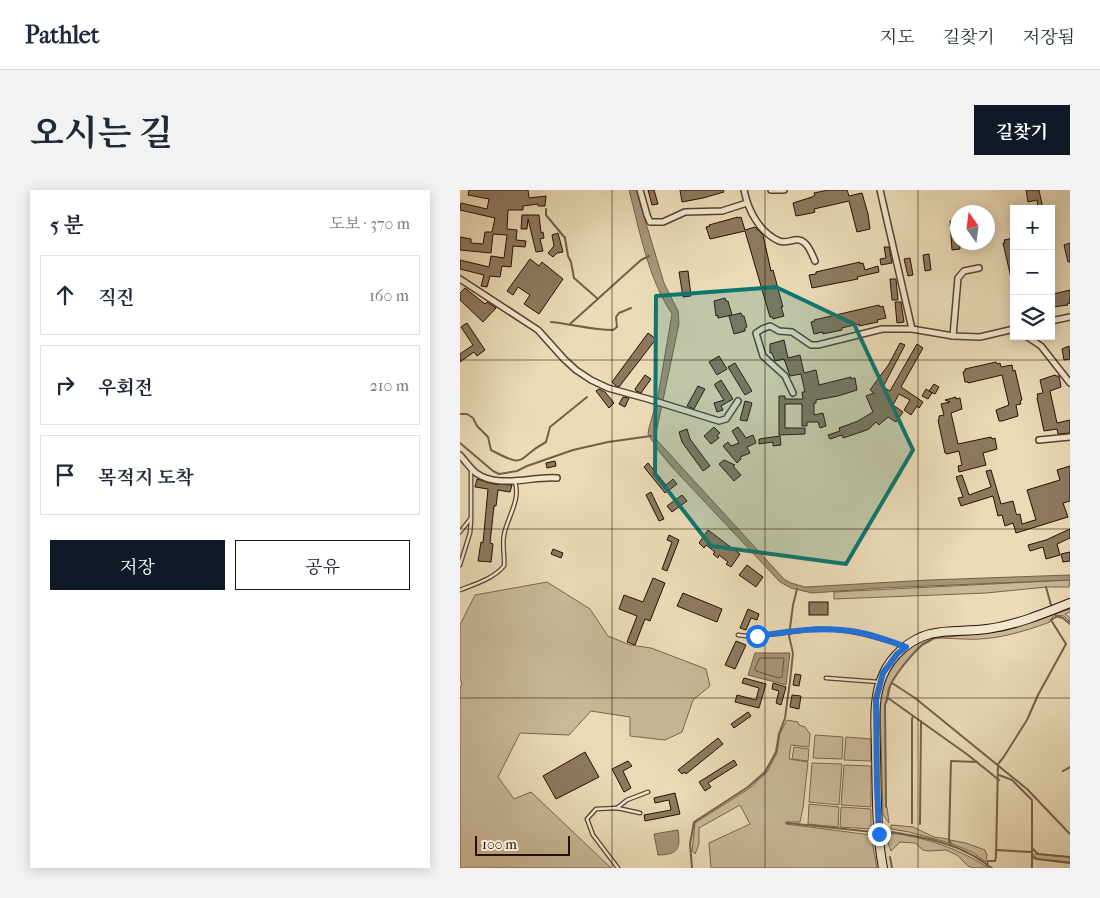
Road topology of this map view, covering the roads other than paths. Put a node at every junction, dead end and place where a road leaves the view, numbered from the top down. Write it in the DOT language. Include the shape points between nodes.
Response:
graph roads {
  1 [pos="640,190"];
  2 [pos="744,190"];
  3 [pos="771,190"];
  4 [pos="784,190"];
  5 [pos="880,190"];
  6 [pos="747,203"];
  7 [pos="815,261"];
  8 [pos="978,268"];
  9 [pos="460,279"];
  10 [pos="1070,317"];
  11 [pos="1055,320"];
  12 [pos="912,329"];
  13 [pos="1010,330"];
  14 [pos="952,336"];
  15 [pos="1032,340"];
  16 [pos="1070,384"];
  17 [pos="793,393"];
  18 [pos="738,402"];
  19 [pos="1070,437"];
  20 [pos="1039,440"];
  21 [pos="460,455"];
  22 [pos="470,467"];
  23 [pos="557,478"];
  24 [pos="515,482"];
  25 [pos="471,518"];
  26 [pos="460,532"];
  27 [pos="460,565"];
  28 [pos="460,590"];
  29 [pos="1070,603"];
  30 [pos="738,635"];
  31 [pos="906,647"];
  32 [pos="826,678"];
  33 [pos="880,682"];
  34 [pos="648,792"];
  35 [pos="617,808"];
  36 [pos="640,813"];
  37 [pos="618,868"];
  38 [pos="884,868"];
  1 -- 6 [label="street" via="650,222 663,222 685,212 722,211"];
  2 -- 6 [label="street"];
  3 -- 4 [label="street"];
  5 -- 12 [label="street"];
  6 -- 7 [label="street" via="753,217 768,234 781,242 801,240"];
  8 -- 14 [label="street" via="964,271 958,278"];
  9 -- 18 [label="street" via="538,330 576,370 608,388 718,421 726,419"];
  10 -- 11 [label="street"];
  12 -- 14 [label="street"];
  12 -- 17 [label="street" via="882,329 811,345 792,332 770,326 762,329 756,333 763,356 785,376"];
  13 -- 14 [label="street" via="980,337"];
  15 -- 16 [label="street" via="1041,346"];
  19 -- 20 [label="street"];
  21 -- 22 [label="street"];
  22 -- 24 [label="street" via="485,478"];
  22 -- 25 [label="lane"];
  23 -- 24 [label="street"];
  24 -- 28 [label="lane" via="516,497 502,546 504,566 487,579"];
  25 -- 26 [label="lane"];
  25 -- 27 [label="lane"];
  29 -- 31 [label="street" via="1004,627 930,634"];
  30 -- 31 [label="lane" via="834,629 858,632"];
  31 -- 33 [label="street" via="889,663"];
  32 -- 33 [label="lane"];
  33 -- 38 [label="street" via="876,709 877,786"];
  34 -- 35 [label="lane" via="627,800"];
  35 -- 36 [label="lane"];
  35 -- 37 [label="lane" via="596,809 587,819 593,835"];
}
